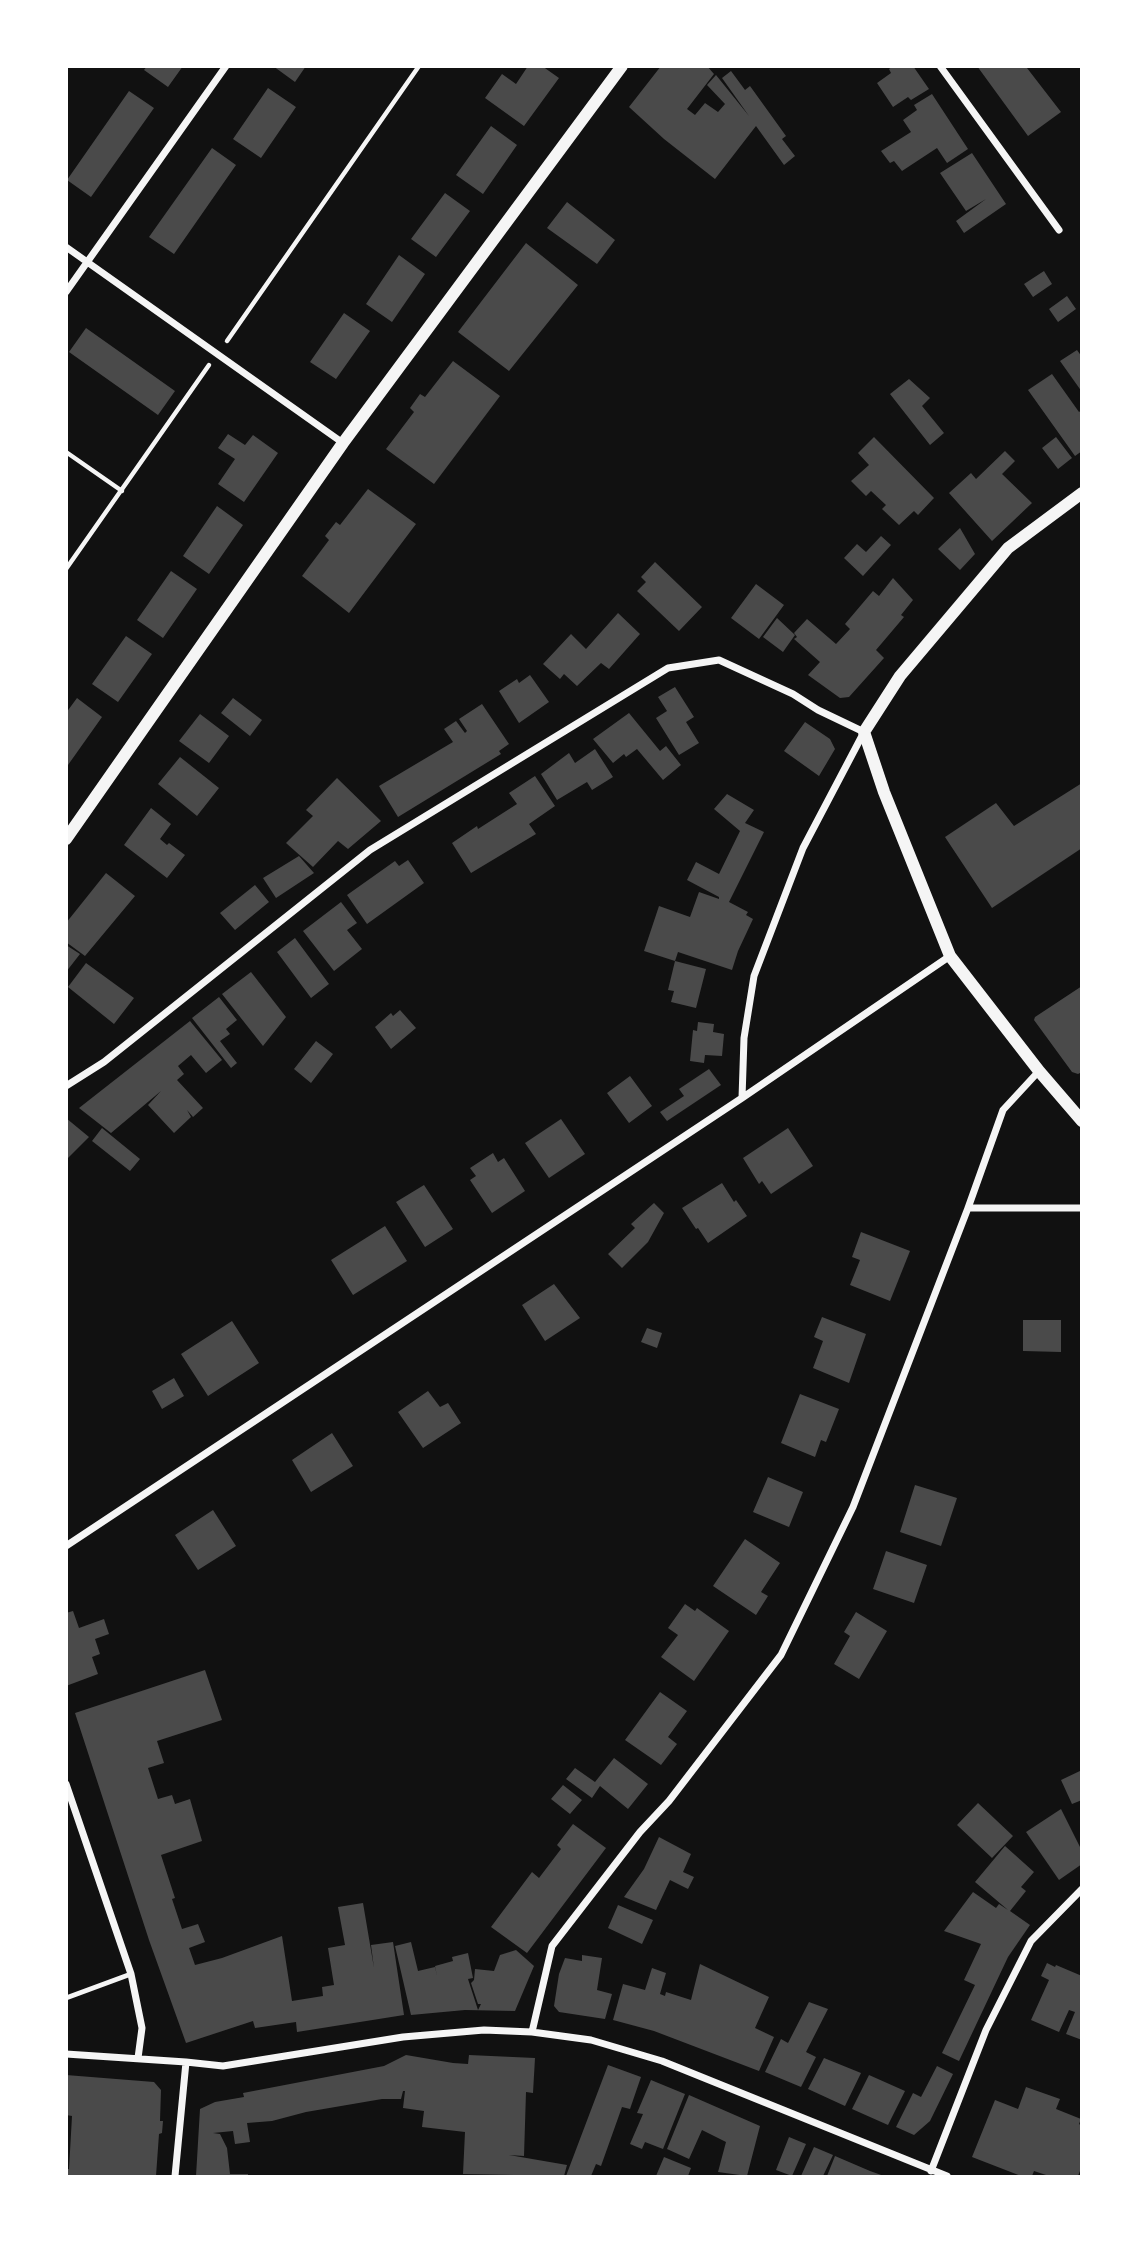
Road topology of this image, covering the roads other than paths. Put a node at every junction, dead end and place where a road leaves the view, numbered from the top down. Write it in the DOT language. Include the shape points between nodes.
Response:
graph roads {
  1 [pos="226,66"];
  2 [pos="622,66"];
  3 [pos="940,66"];
  4 [pos="1059,230"];
  5 [pos="66,247"];
  6 [pos="88,262"];
  7 [pos="66,292"];
  8 [pos="343,443"];
  9 [pos="1082,493"];
  10 [pos="864,732"];
  11 [pos="66,839"];
  12 [pos="950,956"];
  13 [pos="1039,1071"];
  14 [pos="66,1086"];
  15 [pos="741,1098"];
  16 [pos="1082,1121"];
  17 [pos="968,1208"];
  18 [pos="1082,1208"];
  19 [pos="66,1546"];
  20 [pos="66,1784"];
  21 [pos="1082,1889"];
  22 [pos="131,1974"];
  23 [pos="66,1998"];
  24 [pos="532,2032"];
  25 [pos="66,2054"];
  26 [pos="138,2058"];
  27 [pos="186,2062"];
  28 [pos="931,2171"];
  29 [pos="175,2176"];
  30 [pos="947,2176"];
  1 -- 6 [label="street"];
  2 -- 8 [label="street"];
  3 -- 4 [label="street"];
  5 -- 6 [label="street"];
  6 -- 7 [label="street"];
  6 -- 8 [label="street"];
  8 -- 11 [label="street"];
  9 -- 10 [label="street" via="1008,548 900,676"];
  10 -- 12 [label="street"];
  10 -- 14 [label="street" via="719,660 668,668 370,850 104,1062"];
  10 -- 15 [label="street" via="803,848 754,976"];
  12 -- 13 [label="street"];
  12 -- 15 [label="street"];
  13 -- 16 [label="street"];
  13 -- 17 [label="street" via="1003,1110"];
  15 -- 19 [label="street"];
  17 -- 18 [label="street"];
  17 -- 24 [label="street" via="853,1507 782,1655 552,1946"];
  20 -- 22 [label="street"];
  21 -- 28 [label="street" via="1031,1941 986,2030"];
  22 -- 23 [label="lane"];
  22 -- 26 [label="street" via="142,2028"];
  24 -- 27 [label="street" via="402,2037 223,2066"];
  24 -- 28 [label="street" via="591,2040 662,2061"];
  25 -- 26 [label="street"];
  26 -- 27 [label="street"];
  27 -- 29 [label="street"];
  28 -- 30 [label="street"];
}
